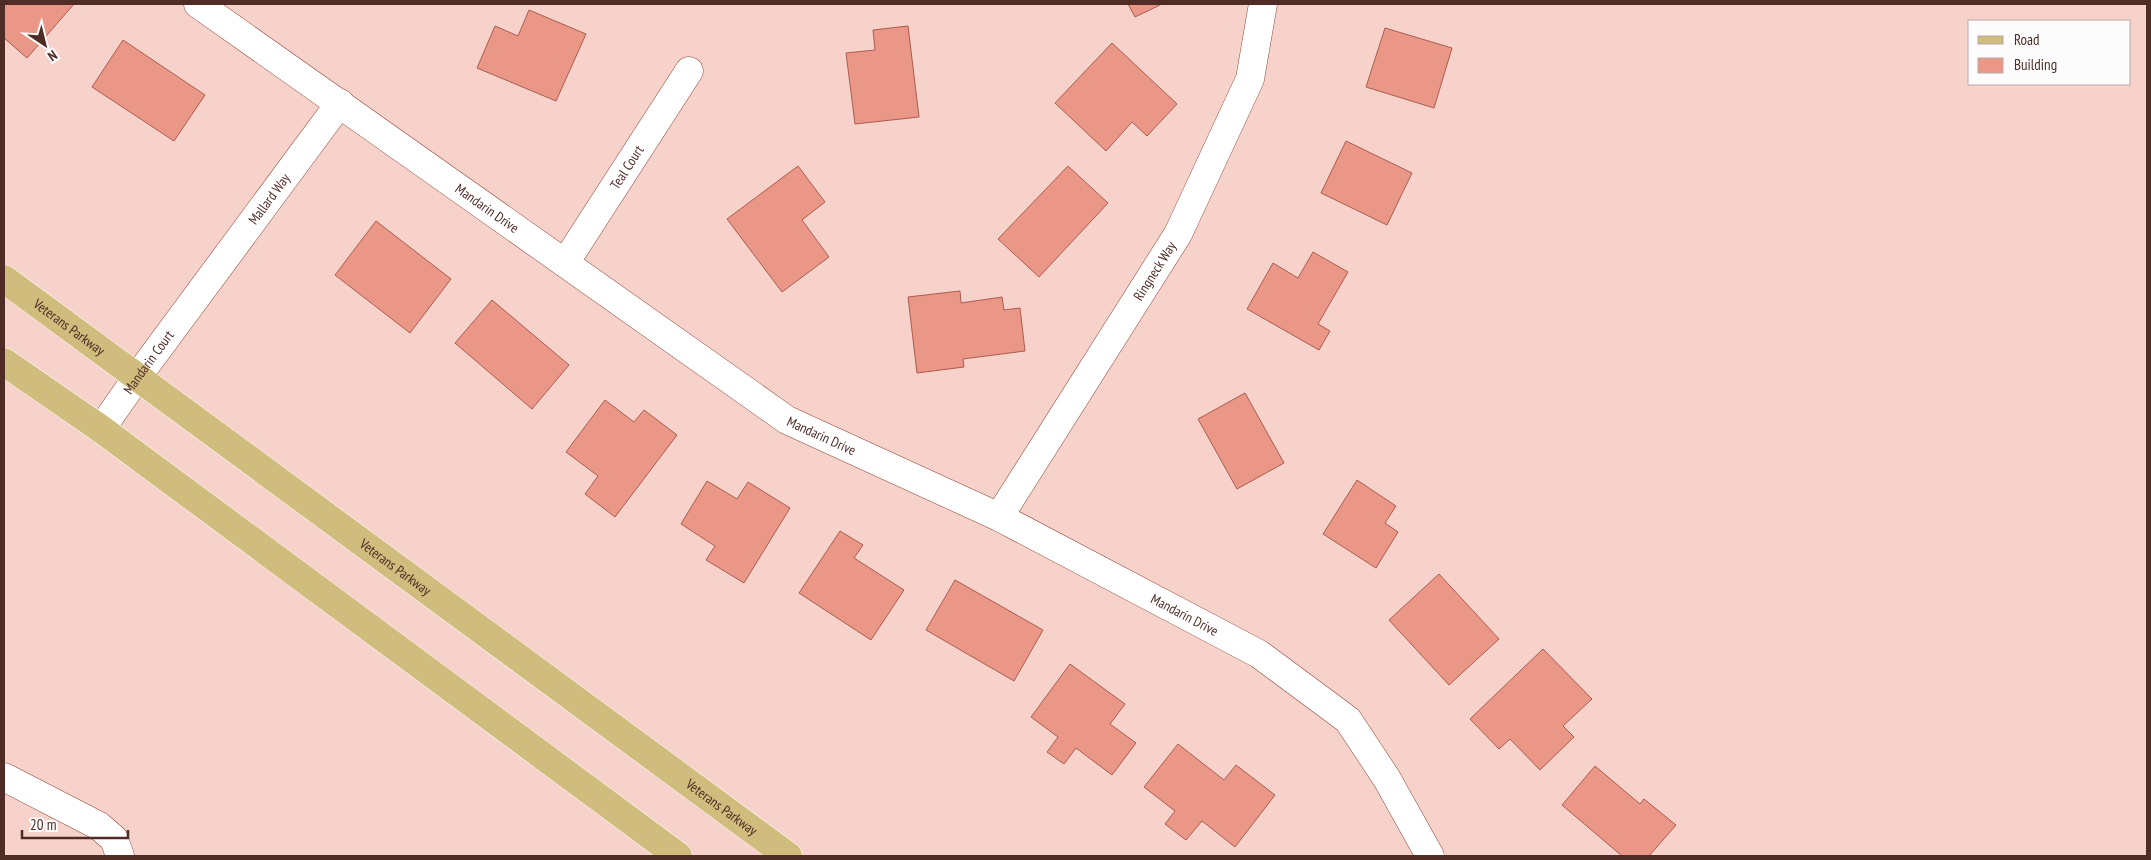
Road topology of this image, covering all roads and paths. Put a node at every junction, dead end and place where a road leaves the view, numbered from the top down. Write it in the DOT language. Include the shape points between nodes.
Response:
graph roads {
  1 [pos="198,4"];
  2 [pos="1263,4"];
  3 [pos="689,71"];
  4 [pos="340,103"];
  5 [pos="565,264"];
  6 [pos="4,279"];
  7 [pos="199,296"];
  8 [pos="4,362"];
  9 [pos="138,376"];
  10 [pos="101,430"];
  11 [pos="999,517"];
  12 [pos="4,777"];
  13 [pos="120,856"];
  14 [pos="678,856"];
  15 [pos="788,856"];
  16 [pos="1430,856"];
  1 -- 4 [label="street, Mandarin Drive"];
  2 -- 11 [label="street, Ringneck Way" via="1250,79 1178,234"];
  3 -- 5 [label="street, Teal Court"];
  4 -- 5 [label="street, Mandarin Drive"];
  4 -- 7 [label="street, Mallard Way"];
  5 -- 11 [label="street, Mandarin Drive" via="786,420"];
  6 -- 9 [label="main road, Veterans Parkway"];
  7 -- 9 [label="street, Mandarin Court"];
  8 -- 10 [label="main road"];
  9 -- 10 [label="street, Mandarin Court"];
  9 -- 15 [label="main road, Veterans Parkway"];
  10 -- 14 [label="main road"];
  11 -- 16 [label="street, Mandarin Drive" via="1259,654 1348,720 1387,779"];
  12 -- 13 [label="street" via="99,826 114,839"];
}
